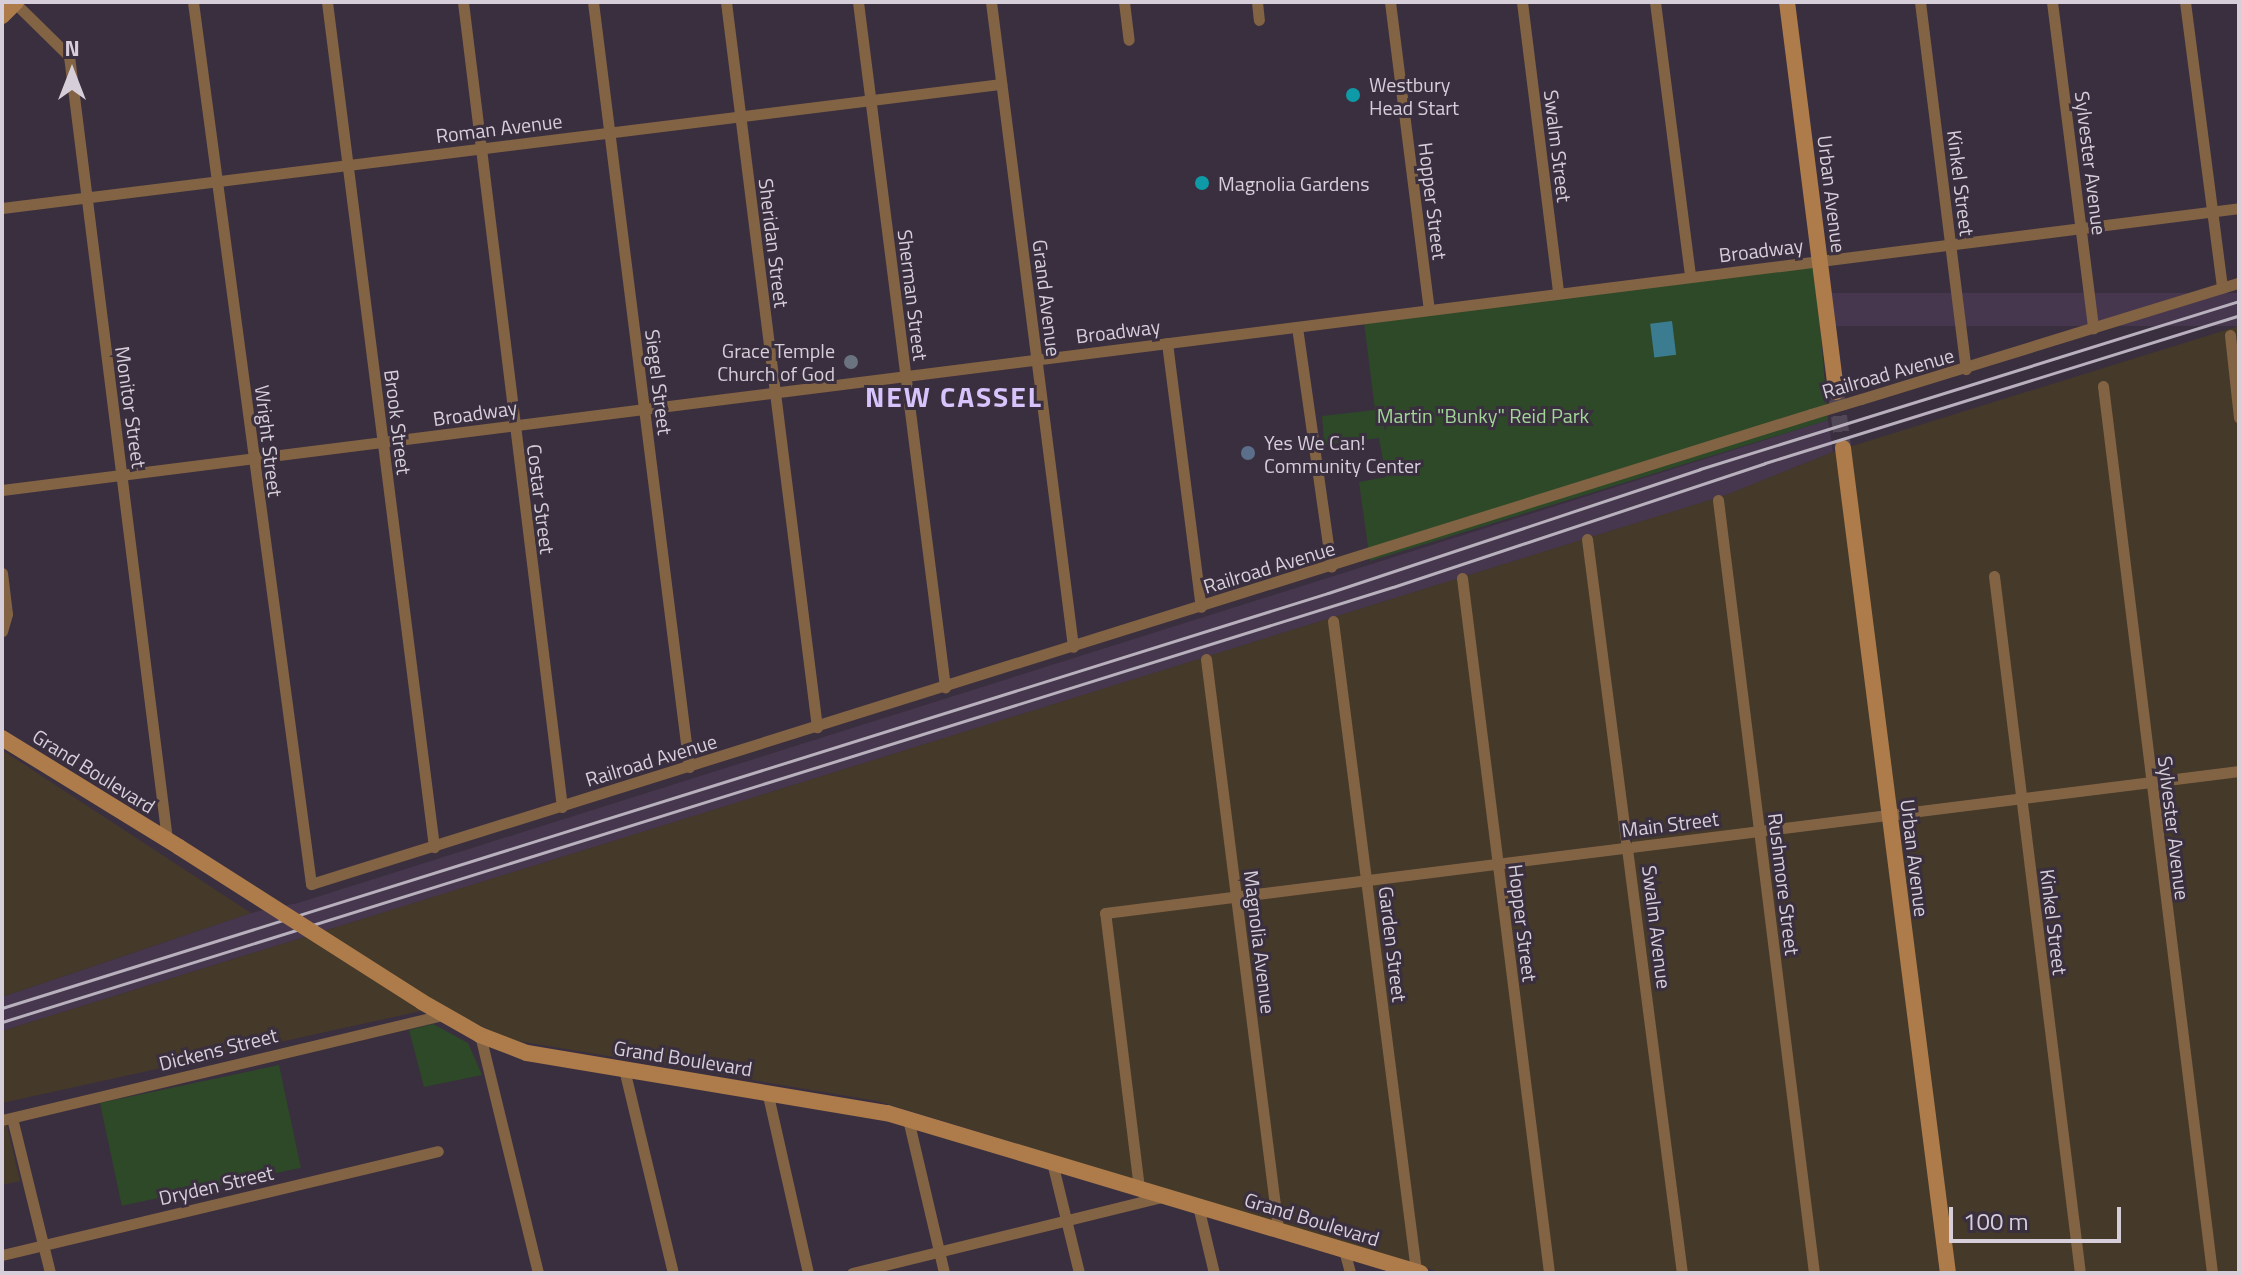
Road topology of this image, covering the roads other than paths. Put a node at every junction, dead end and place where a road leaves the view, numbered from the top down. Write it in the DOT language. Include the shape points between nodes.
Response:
graph roads {
  1 [pos="193,2"];
  2 [pos="327,2"];
  3 [pos="463,2"];
  4 [pos="593,2"];
  5 [pos="726,2"];
  6 [pos="858,2"];
  7 [pos="991,2"];
  8 [pos="1124,2"];
  9 [pos="1257,2"];
  10 [pos="1390,2"];
  11 [pos="1522,2"];
  12 [pos="1655,2"];
  13 [pos="1787,2"];
  14 [pos="1920,2"];
  15 [pos="2052,2"];
  16 [pos="2185,2"];
  17 [pos="8,9"];
  18 [pos="1259,20"];
  19 [pos="1129,40"];
  20 [pos="1001,84"];
  21 [pos="871,99"];
  22 [pos="740,116"];
  23 [pos="609,133"];
  24 [pos="479,148"];
  25 [pos="348,165"];
  26 [pos="217,181"];
  27 [pos="87,198"];
  28 [pos="2,208"];
  29 [pos="2239,208"];
  30 [pos="2212,212"];
  31 [pos="2081,228"];
  32 [pos="1950,244"];
  33 [pos="1820,261"];
  34 [pos="1690,277"];
  35 [pos="2239,283"];
  36 [pos="2222,288"];
  37 [pos="1558,293"];
  38 [pos="1429,310"];
  39 [pos="1297,327"];
  40 [pos="2093,328"];
  41 [pos="2230,335"];
  42 [pos="1167,343"];
  43 [pos="1036,360"];
  44 [pos="1966,369"];
  45 [pos="905,376"];
  46 [pos="2103,386"];
  47 [pos="775,392"];
  48 [pos="1836,392"];
  49 [pos="644,409"];
  50 [pos="2239,418"];
  51 [pos="514,425"];
  52 [pos="381,443"];
  53 [pos="1843,448"];
  54 [pos="253,458"];
  55 [pos="122,475"];
  56 [pos="2,490"];
  57 [pos="1718,500"];
  58 [pos="1587,539"];
  59 [pos="1331,567"];
  60 [pos="2,573"];
  61 [pos="1994,576"];
  62 [pos="1462,578"];
  63 [pos="1201,607"];
  64 [pos="1333,621"];
  65 [pos="2,631"];
  66 [pos="1073,647"];
  67 [pos="1206,659"];
  68 [pos="945,687"];
  69 [pos="817,727"];
  70 [pos="2,738"];
  71 [pos="689,767"];
  72 [pos="2239,771"];
  73 [pos="2151,782"];
  74 [pos="2021,798"];
  75 [pos="562,807"];
  76 [pos="1889,815"];
  77 [pos="1759,831"];
  78 [pos="173,843"];
  79 [pos="434,847"];
  80 [pos="1629,848"];
  81 [pos="1498,864"];
  82 [pos="1367,881"];
  83 [pos="311,884"];
  84 [pos="1236,897"];
  85 [pos="442,1015"];
  86 [pos="480,1035"];
  87 [pos="624,1069"];
  88 [pos="767,1091"];
  89 [pos="7,1119"];
  90 [pos="908,1119"];
  91 [pos="438,1151"];
  92 [pos="1052,1162"];
  93 [pos="1139,1188"];
  94 [pos="1167,1196"];
  95 [pos="1198,1206"];
  96 [pos="1067,1221"];
  97 [pos="1278,1229"];
  98 [pos="43,1245"];
  99 [pos="1344,1250"];
  100 [pos="939,1252"];
  101 [pos="2,1255"];
  102 [pos="1419,1272"];
  103 [pos="50,1273"];
  104 [pos="538,1273"];
  105 [pos="673,1273"];
  106 [pos="808,1273"];
  107 [pos="852,1273"];
  108 [pos="944,1273"];
  109 [pos="1079,1273"];
  110 [pos="1214,1273"];
  111 [pos="1350,1273"];
  112 [pos="1549,1273"];
  113 [pos="1682,1273"];
  114 [pos="1814,1273"];
  115 [pos="1948,1273"];
  116 [pos="2080,1273"];
  117 [pos="2212,1273"];
  1 -- 26 [label="street, Wright Street"];
  2 -- 25 [label="street, Brook Street"];
  3 -- 24 [label="street, Costar Street"];
  4 -- 23 [label="street, Siegel Street"];
  5 -- 22 [label="street, Sheridan Street"];
  6 -- 21 [label="street, Sherman Street"];
  7 -- 20 [label="street, Grand Avenue"];
  8 -- 19 [label="street"];
  9 -- 18 [label="street"];
  10 -- 38 [label="street, Hopper Street"];
  11 -- 37 [label="street, Swalm Street"];
  12 -- 34 [label="street"];
  13 -- 33 [label="street, Urban Avenue"];
  14 -- 32 [label="street, Kinkel Street"];
  15 -- 31 [label="street, Sylvester Avenue"];
  16 -- 30 [label="street"];
  17 -- 27 [label="street, Monitor Street" via="69,56"];
  20 -- 21 [label="street, Roman Avenue"];
  20 -- 43 [label="street, Grand Avenue"];
  21 -- 22 [label="street, Roman Avenue"];
  21 -- 45 [label="street, Sherman Street"];
  22 -- 23 [label="street, Roman Avenue"];
  22 -- 47 [label="street, Sheridan Street"];
  23 -- 24 [label="street, Roman Avenue"];
  23 -- 49 [label="street, Siegel Street"];
  24 -- 25 [label="street, Roman Avenue"];
  24 -- 51 [label="street, Costar Street"];
  25 -- 26 [label="street, Roman Avenue"];
  25 -- 52 [label="street, Brook Street"];
  26 -- 27 [label="street, Roman Avenue"];
  26 -- 54 [label="street, Wright Street"];
  27 -- 28 [label="street, Roman Avenue"];
  27 -- 55 [label="street, Monitor Street"];
  29 -- 30 [label="street, Broadway"];
  30 -- 31 [label="street, Broadway"];
  30 -- 36 [label="street"];
  31 -- 32 [label="street, Broadway"];
  31 -- 40 [label="street, Sylvester Avenue"];
  32 -- 33 [label="street, Broadway"];
  32 -- 44 [label="street, Kinkel Street"];
  33 -- 34 [label="street, Broadway"];
  33 -- 48 [label="street, Urban Avenue"];
  34 -- 37 [label="street, Broadway"];
  35 -- 36 [label="street, Railroad Avenue"];
  36 -- 40 [label="street, Railroad Avenue"];
  37 -- 38 [label="street, Broadway"];
  38 -- 39 [label="street, Broadway"];
  39 -- 42 [label="street, Broadway"];
  39 -- 59 [label="street"];
  40 -- 44 [label="street, Railroad Avenue"];
  41 -- 50 [label="street"];
  42 -- 43 [label="street, Broadway"];
  42 -- 63 [label="street"];
  43 -- 45 [label="street, Broadway"];
  43 -- 66 [label="street, Grand Avenue"];
  44 -- 59 [label="street, Railroad Avenue, bridge"];
  45 -- 47 [label="street, Broadway"];
  45 -- 68 [label="street, Sherman Street"];
  46 -- 73 [label="street, Sylvester Avenue"];
  47 -- 49 [label="street, Broadway"];
  47 -- 69 [label="street, Sheridan Street"];
  49 -- 51 [label="street, Broadway"];
  49 -- 71 [label="street, Siegel Street"];
  51 -- 52 [label="street, Broadway"];
  51 -- 75 [label="street, Costar Street"];
  52 -- 54 [label="street, Broadway"];
  52 -- 79 [label="street, Brook Street"];
  53 -- 76 [label="street, Urban Avenue"];
  54 -- 55 [label="street, Broadway"];
  54 -- 83 [label="street, Wright Street"];
  55 -- 56 [label="street, Broadway"];
  55 -- 78 [label="street, Monitor Street"];
  57 -- 77 [label="street, Rushmore Street"];
  58 -- 80 [label="street, Swalm Avenue"];
  59 -- 63 [label="street, Railroad Avenue"];
  60 -- 65 [label="street" via="7,614"];
  61 -- 74 [label="street, Kinkel Street"];
  62 -- 81 [label="street, Hopper Street"];
  63 -- 66 [label="street, Railroad Avenue"];
  64 -- 82 [label="street, Garden Street"];
  66 -- 68 [label="street, Railroad Avenue"];
  67 -- 84 [label="street, Magnolia Avenue"];
  68 -- 69 [label="street, Railroad Avenue"];
  69 -- 71 [label="street, Railroad Avenue"];
  70 -- 78 [label="street, Grand Boulevard"];
  71 -- 75 [label="street, Railroad Avenue"];
  72 -- 73 [label="street, Main Street"];
  73 -- 74 [label="street, Main Street"];
  73 -- 117 [label="street, Sylvester Avenue"];
  74 -- 76 [label="street, Main Street"];
  74 -- 116 [label="street, Kinkel Street"];
  75 -- 79 [label="street, Railroad Avenue"];
  76 -- 77 [label="street, Main Street"];
  76 -- 115 [label="street, Urban Avenue"];
  77 -- 80 [label="street, Main Street"];
  77 -- 114 [label="street, Rushmore Street"];
  78 -- 85 [label="street, Grand Boulevard, bridge"];
  79 -- 83 [label="street, Railroad Avenue"];
  80 -- 81 [label="street, Main Street"];
  80 -- 113 [label="street, Swalm Avenue"];
  81 -- 82 [label="street, Main Street"];
  81 -- 112 [label="street, Hopper Street"];
  82 -- 84 [label="street, Main Street"];
  82 -- 102 [label="street, Garden Street"];
  84 -- 93 [label="street, Main Street" via="1105,913"];
  84 -- 97 [label="street, Magnolia Avenue"];
  85 -- 86 [label="street, Grand Boulevard"];
  85 -- 89 [label="street, Dickens Street"];
  86 -- 87 [label="street, Grand Boulevard" via="527,1053"];
  86 -- 104 [label="street"];
  87 -- 88 [label="street, Grand Boulevard"];
  87 -- 105 [label="street"];
  88 -- 90 [label="street, Grand Boulevard"];
  88 -- 106 [label="street"];
  89 -- 98 [label="street"];
  90 -- 92 [label="street, Grand Boulevard"];
  90 -- 100 [label="street"];
  91 -- 98 [label="street, Dryden Street"];
  92 -- 93 [label="street, Grand Boulevard"];
  92 -- 96 [label="street"];
  93 -- 94 [label="street, Grand Boulevard"];
  94 -- 95 [label="street, Grand Boulevard"];
  94 -- 96 [label="street"];
  95 -- 97 [label="street, Grand Boulevard"];
  95 -- 110 [label="street"];
  96 -- 100 [label="street"];
  96 -- 109 [label="street"];
  97 -- 99 [label="street, Grand Boulevard"];
  98 -- 101 [label="street, Dryden Street"];
  98 -- 103 [label="street"];
  99 -- 102 [label="street, Grand Boulevard"];
  99 -- 111 [label="street"];
  100 -- 107 [label="street"];
  100 -- 108 [label="street"];
}
